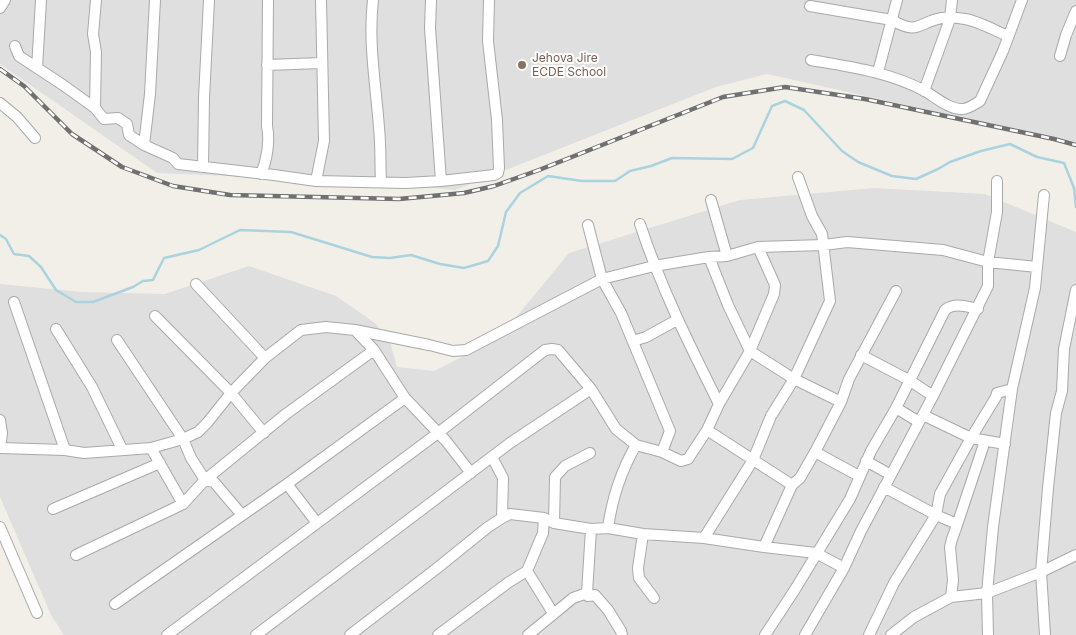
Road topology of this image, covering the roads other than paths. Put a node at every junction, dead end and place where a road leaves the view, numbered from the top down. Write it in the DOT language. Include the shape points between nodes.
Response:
graph roads {
  1 [pos="5,0"];
  2 [pos="41,0"];
  3 [pos="96,0"];
  4 [pos="155,0"];
  5 [pos="209,0"];
  6 [pos="268,0"];
  7 [pos="322,0"];
  8 [pos="373,0"];
  9 [pos="432,0"];
  10 [pos="488,0"];
  11 [pos="897,0"];
  12 [pos="952,0"];
  13 [pos="1022,0"];
  14 [pos="810,6"];
  15 [pos="0,8"];
  16 [pos="1076,11"];
  17 [pos="950,19"];
  18 [pos="892,20"];
  19 [pos="1008,36"];
  20 [pos="15,46"];
  21 [pos="1060,56"];
  22 [pos="811,60"];
  23 [pos="322,63"];
  24 [pos="267,65"];
  25 [pos="37,68"];
  26 [pos="878,72"];
  27 [pos="924,90"];
  28 [pos="0,104"];
  29 [pos="95,108"];
  30 [pos="35,138"];
  31 [pos="144,145"];
  32 [pos="203,166"];
  33 [pos="261,174"];
  34 [pos="798,177"];
  35 [pos="316,181"];
  36 [pos="441,181"];
  37 [pos="997,181"];
  38 [pos="381,182"];
  39 [pos="1044,196"];
  40 [pos="711,200"];
  41 [pos="640,224"];
  42 [pos="588,225"];
  43 [pos="824,245"];
  44 [pos="758,247"];
  45 [pos="727,256"];
  46 [pos="709,257"];
  47 [pos="988,262"];
  48 [pos="654,266"];
  49 [pos="1037,267"];
  50 [pos="602,279"];
  51 [pos="196,284"];
  52 [pos="1076,290"];
  53 [pos="896,292"];
  54 [pos="14,302"];
  55 [pos="978,309"];
  56 [pos="155,316"];
  57 [pos="677,320"];
  58 [pos="56,329"];
  59 [pos="355,330"];
  60 [pos="118,340"];
  61 [pos="633,341"];
  62 [pos="374,350"];
  63 [pos="750,350"];
  64 [pos="861,355"];
  65 [pos="265,358"];
  66 [pos="794,379"];
  67 [pos="909,380"];
  68 [pos="591,389"];
  69 [pos="1012,389"];
  70 [pos="231,393"];
  71 [pos="933,396"];
  72 [pos="405,398"];
  73 [pos="841,402"];
  74 [pos="719,404"];
  75 [pos="896,408"];
  76 [pos="921,419"];
  77 [pos="0,420"];
  78 [pos="707,430"];
  79 [pos="438,433"];
  80 [pos="264,434"];
  81 [pos="971,438"];
  82 [pos="183,439"];
  83 [pos="985,441"];
  84 [pos="1005,444"];
  85 [pos="636,445"];
  86 [pos="0,448"];
  87 [pos="150,448"];
  88 [pos="122,449"];
  89 [pos="64,450"];
  90 [pos="662,452"];
  91 [pos="816,452"];
  92 [pos="590,453"];
  93 [pos="492,457"];
  94 [pos="752,460"];
  95 [pos="866,462"];
  96 [pos="160,464"];
  97 [pos="471,473"];
  98 [pos="891,475"];
  99 [pos="859,476"];
  100 [pos="205,480"];
  101 [pos="287,484"];
  102 [pos="792,485"];
  103 [pos="884,487"];
  104 [pos="183,504"];
  105 [pos="52,509"];
  106 [pos="242,515"];
  107 [pos="936,515"];
  108 [pos="502,518"];
  109 [pos="544,518"];
  110 [pos="317,523"];
  111 [pos="554,523"];
  112 [pos="0,527"];
  113 [pos="591,528"];
  114 [pos="608,528"];
  115 [pos="956,528"];
  116 [pos="643,534"];
  117 [pos="704,538"];
  118 [pos="764,547"];
  119 [pos="816,553"];
  120 [pos="1076,555"];
  121 [pos="76,556"];
  122 [pos="844,568"];
  123 [pos="528,571"];
  124 [pos="1041,572"];
  125 [pos="587,593"];
  126 [pos="987,593"];
  127 [pos="951,597"];
  128 [pos="654,598"];
  129 [pos="116,604"];
  130 [pos="37,612"];
  131 [pos="553,613"];
  132 [pos="166,635"];
  133 [pos="256,635"];
  134 [pos="350,635"];
  135 [pos="438,635"];
  136 [pos="528,635"];
  137 [pos="622,635"];
  138 [pos="764,635"];
  139 [pos="805,635"];
  140 [pos="869,635"];
  141 [pos="891,635"];
  142 [pos="988,635"];
  143 [pos="1045,635"];
  1 -- 15 [label="street"];
  2 -- 25 [label="street"];
  3 -- 29 [label="street" via="93,34 96,52"];
  4 -- 31 [label="street"];
  5 -- 32 [label="street"];
  6 -- 24 [label="street"];
  7 -- 23 [label="street"];
  8 -- 38 [label="street" via="371,52"];
  9 -- 36 [label="street" via="430,28"];
  10 -- 36 [label="street" via="498,173"];
  11 -- 18 [label="street"];
  12 -- 17 [label="street"];
  13 -- 19 [label="street"];
  14 -- 18 [label="street"];
  16 -- 21 [label="street"];
  17 -- 18 [label="street" via="941,18 919,28 902,26"];
  17 -- 19 [label="street" via="966,19"];
  17 -- 27 [label="street"];
  18 -- 26 [label="street"];
  19 -- 27 [label="street" via="980,101 974,105 962,110"];
  20 -- 25 [label="street" via="19,56"];
  22 -- 26 [label="street"];
  23 -- 24 [label="street"];
  23 -- 35 [label="street" via="324,141"];
  24 -- 33 [label="street" via="268,133"];
  25 -- 29 [label="street"];
  26 -- 27 [label="street"];
  28 -- 30 [label="street" via="17,117"];
  29 -- 31 [label="street" via="104,118 118,118 127,124 128,135"];
  31 -- 32 [label="street" via="173,158 178,164"];
  32 -- 33 [label="street"];
  33 -- 35 [label="street"];
  34 -- 43 [label="street"];
  35 -- 38 [label="street"];
  36 -- 38 [label="street"];
  37 -- 47 [label="street" via="997,212"];
  39 -- 49 [label="street"];
  40 -- 45 [label="street"];
  41 -- 48 [label="street"];
  42 -- 50 [label="street"];
  43 -- 44 [label="street"];
  43 -- 47 [label="street" via="847,242 943,250"];
  43 -- 66 [label="street" via="830,301"];
  44 -- 45 [label="street"];
  44 -- 63 [label="street" via="776,288"];
  45 -- 46 [label="street"];
  46 -- 48 [label="street"];
  46 -- 63 [label="street"];
  47 -- 49 [label="street"];
  47 -- 55 [label="street" via="988,286"];
  48 -- 50 [label="street"];
  48 -- 57 [label="street"];
  49 -- 69 [label="street"];
  50 -- 59 [label="street" via="466,350 453,351"];
  50 -- 61 [label="street"];
  51 -- 65 [label="street"];
  52 -- 124 [label="street" via="1056,413"];
  53 -- 64 [label="street"];
  54 -- 89 [label="street"];
  55 -- 67 [label="street" via="957,305 945,310"];
  55 -- 71 [label="street"];
  56 -- 70 [label="street"];
  57 -- 61 [label="street"];
  57 -- 74 [label="street"];
  58 -- 88 [label="street" via="92,387"];
  59 -- 62 [label="street"];
  59 -- 65 [label="street" via="326,327 302,330"];
  60 -- 82 [label="street"];
  61 -- 90 [label="street" via="670,431"];
  62 -- 72 [label="street"];
  62 -- 80 [label="street" via="286,414"];
  63 -- 66 [label="street"];
  63 -- 74 [label="street"];
  64 -- 67 [label="street"];
  64 -- 73 [label="street"];
  65 -- 70 [label="street"];
  66 -- 73 [label="street"];
  66 -- 94 [label="street" via="770,416"];
  67 -- 71 [label="street"];
  67 -- 75 [label="street"];
  68 -- 79 [label="street" via="558,350 545,350"];
  68 -- 85 [label="street" via="616,429"];
  68 -- 93 [label="street"];
  69 -- 81 [label="street" via="997,393"];
  69 -- 84 [label="street"];
  70 -- 80 [label="street"];
  70 -- 82 [label="street" via="198,432"];
  71 -- 76 [label="street"];
  72 -- 79 [label="street"];
  72 -- 101 [label="street"];
  73 -- 91 [label="street"];
  74 -- 78 [label="street"];
  75 -- 76 [label="street"];
  75 -- 95 [label="street"];
  76 -- 81 [label="street"];
  76 -- 98 [label="street"];
  77 -- 86 [label="street"];
  78 -- 90 [label="street" via="685,461"];
  78 -- 94 [label="street"];
  79 -- 97 [label="street"];
  79 -- 110 [label="street"];
  80 -- 100 [label="street"];
  81 -- 83 [label="street"];
  81 -- 107 [label="street" via="940,494"];
  82 -- 87 [label="street"];
  82 -- 100 [label="street"];
  83 -- 84 [label="street"];
  83 -- 115 [label="street"];
  84 -- 126 [label="street"];
  85 -- 90 [label="street"];
  85 -- 114 [label="street" via="614,496"];
  86 -- 89 [label="street"];
  87 -- 88 [label="street"];
  87 -- 96 [label="street"];
  88 -- 89 [label="street"];
  91 -- 99 [label="street"];
  91 -- 102 [label="street"];
  92 -- 111 [label="street" via="565,466 556,478"];
  93 -- 97 [label="street"];
  93 -- 108 [label="street" via="503,478"];
  94 -- 102 [label="street"];
  94 -- 117 [label="street"];
  95 -- 98 [label="street"];
  95 -- 99 [label="street"];
  96 -- 104 [label="street"];
  96 -- 105 [label="street"];
  97 -- 133 [label="street"];
  98 -- 103 [label="street"];
  99 -- 119 [label="street" via="850,499"];
  100 -- 104 [label="street"];
  100 -- 106 [label="street" via="214,482"];
  101 -- 106 [label="street"];
  101 -- 110 [label="street"];
  102 -- 118 [label="street"];
  103 -- 107 [label="street"];
  103 -- 122 [label="street"];
  104 -- 121 [label="street"];
  106 -- 129 [label="street"];
  107 -- 115 [label="street" via="958,524"];
  107 -- 140 [label="street" via="894,583"];
  108 -- 109 [label="street" via="510,514"];
  108 -- 134 [label="street"];
  109 -- 111 [label="street"];
  109 -- 123 [label="street" via="543,533"];
  110 -- 132 [label="street"];
  111 -- 113 [label="street"];
  112 -- 130 [label="street"];
  113 -- 114 [label="street"];
  113 -- 125 [label="street"];
  114 -- 116 [label="street"];
  115 -- 127 [label="street" via="950,547"];
  116 -- 117 [label="street"];
  116 -- 128 [label="street" via="639,578"];
  117 -- 118 [label="street"];
  118 -- 119 [label="street"];
  119 -- 122 [label="street"];
  119 -- 138 [label="street"];
  120 -- 124 [label="street"];
  122 -- 139 [label="street"];
  123 -- 131 [label="street"];
  123 -- 135 [label="street"];
  124 -- 126 [label="street"];
  124 -- 143 [label="street"];
  125 -- 131 [label="street" via="573,598"];
  125 -- 137 [label="street" via="600,600"];
  126 -- 127 [label="street"];
  126 -- 142 [label="street"];
  127 -- 141 [label="street" via="914,617"];
  131 -- 136 [label="street"];
}
